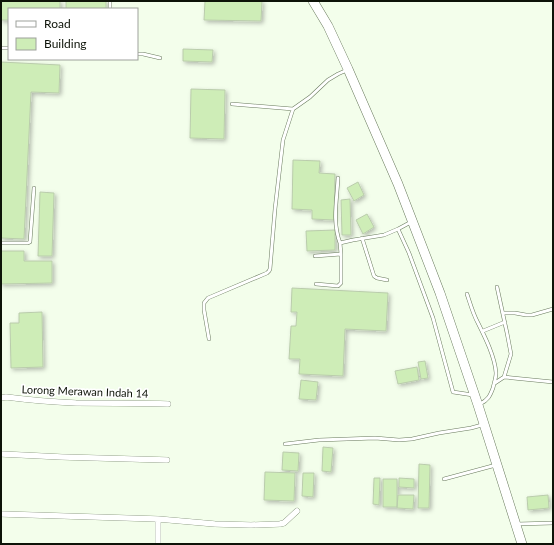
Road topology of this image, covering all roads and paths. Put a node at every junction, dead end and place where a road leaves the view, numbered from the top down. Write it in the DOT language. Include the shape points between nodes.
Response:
graph roads {
  1 [pos="313,1"];
  2 [pos="138,54"];
  3 [pos="160,58"];
  4 [pos="348,69"];
  5 [pos="232,104"];
  6 [pos="293,109"];
  7 [pos="338,178"];
  8 [pos="34,188"];
  9 [pos="412,221"];
  10 [pos="398,229"];
  11 [pos="362,238"];
  12 [pos="1,243"];
  13 [pos="340,243"];
  14 [pos="341,254"];
  15 [pos="315,256"];
  16 [pos="387,280"];
  17 [pos="316,284"];
  18 [pos="497,287"];
  19 [pos="467,294"];
  20 [pos="553,309"];
  21 [pos="503,313"];
  22 [pos="505,322"];
  23 [pos="483,331"];
  24 [pos="209,339"];
  25 [pos="504,377"];
  26 [pos="553,382"];
  27 [pos="495,383"];
  28 [pos="474,395"];
  29 [pos="1,398"];
  30 [pos="168,404"];
  31 [pos="478,405"];
  32 [pos="484,424"];
  33 [pos="285,444"];
  34 [pos="1,454"];
  35 [pos="167,460"];
  36 [pos="496,465"];
  37 [pos="444,479"];
  38 [pos="297,511"];
  39 [pos="1,514"];
  40 [pos="158,519"];
  41 [pos="553,523"];
  42 [pos="516,524"];
  43 [pos="158,544"];
  44 [pos="522,544"];
  1 -- 4 [label="main road"];
  2 -- 3 [label="lane"];
  4 -- 6 [label="lane" via="328,80"];
  4 -- 9 [label="main road"];
  5 -- 6 [label="lane"];
  6 -- 24 [label="lane" via="283,140 270,269 208,298 204,303 204,310"];
  7 -- 13 [label="lane" via="335,217"];
  8 -- 12 [label="lane" via="30,242"];
  9 -- 10 [label="lane"];
  9 -- 28 [label="main road" via="440,293"];
  10 -- 11 [label="lane" via="384,235"];
  10 -- 28 [label="lane" via="433,318 453,392"];
  11 -- 13 [label="lane"];
  11 -- 16 [label="lane" via="374,276"];
  13 -- 14 [label="lane"];
  14 -- 15 [label="lane"];
  14 -- 17 [label="lane" via="341,283 338,286"];
  18 -- 21 [label="lane"];
  19 -- 23 [label="lane"];
  20 -- 21 [label="lane" via="532,315"];
  21 -- 22 [label="lane"];
  22 -- 23 [label="lane"];
  22 -- 25 [label="lane" via="511,354"];
  23 -- 27 [label="lane" via="493,359"];
  25 -- 26 [label="lane"];
  25 -- 27 [label="lane"];
  27 -- 31 [label="lane" via="487,401"];
  28 -- 31 [label="main road"];
  29 -- 30 [label="street, Lorong Merawan Indah 14" via="76,403"];
  31 -- 32 [label="main road"];
  32 -- 33 [label="lane" via="412,440 375,438"];
  32 -- 36 [label="main road"];
  34 -- 35 [label="street"];
  36 -- 37 [label="lane"];
  36 -- 42 [label="main road"];
  38 -- 40 [label="street" via="280,524 215,524"];
  39 -- 40 [label="street"];
  40 -- 43 [label="street"];
  41 -- 42 [label="lane"];
  42 -- 44 [label="main road"];
}
